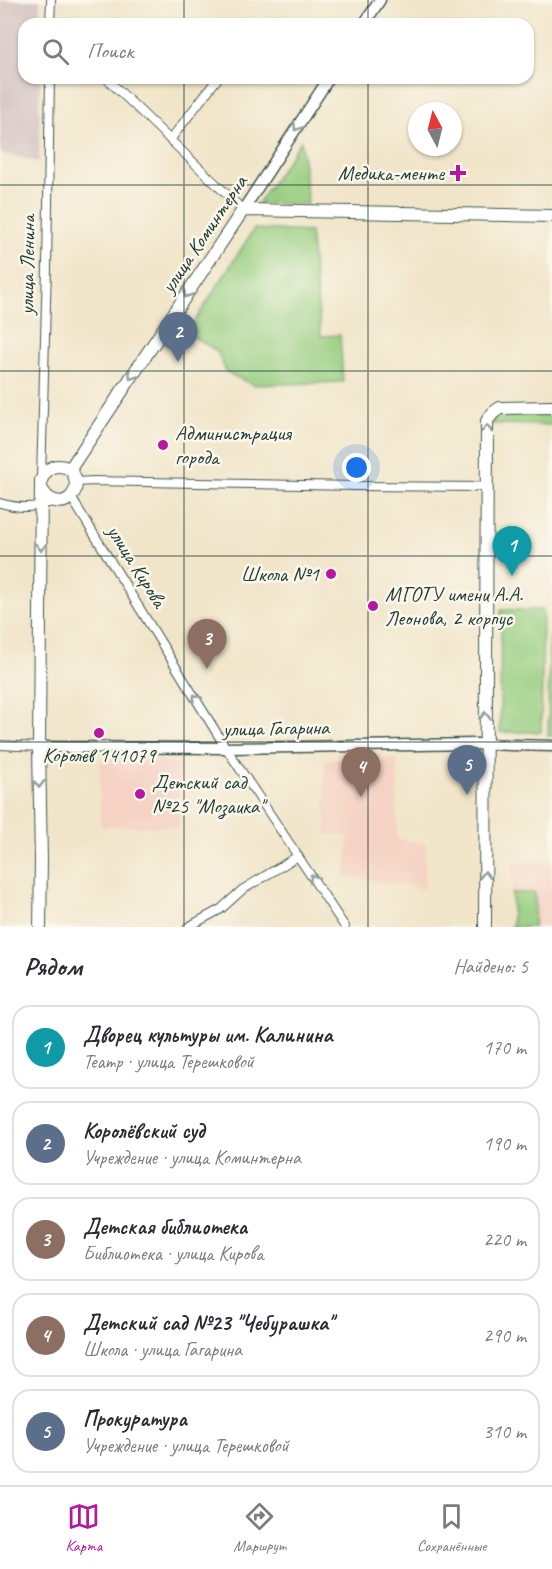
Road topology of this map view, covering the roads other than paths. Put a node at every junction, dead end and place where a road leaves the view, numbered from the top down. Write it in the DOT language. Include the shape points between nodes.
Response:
graph roads {
  1 [pos="51,0"];
  2 [pos="380,0"];
  3 [pos="50,18"];
  4 [pos="368,18"];
  5 [pos="50,84"];
  6 [pos="112,84"];
  7 [pos="213,84"];
  8 [pos="322,84"];
  9 [pos="170,140"];
  10 [pos="243,210"];
  11 [pos="552,216"];
  12 [pos="552,406"];
  13 [pos="42,453"];
  14 [pos="52,466"];
  15 [pos="70,469"];
  16 [pos="77,482"];
  17 [pos="41,484"];
  18 [pos="487,487"];
  19 [pos="71,497"];
  20 [pos="0,503"];
  21 [pos="47,504"];
  22 [pos="0,745"];
  23 [pos="486,745"];
  24 [pos="39,747"];
  25 [pos="552,747"];
  26 [pos="226,748"];
  27 [pos="298,856"];
  28 [pos="40,927"];
  29 [pos="188,927"];
  30 [pos="345,927"];
  31 [pos="485,927"];
  1 -- 3 [label="street"];
  2 -- 4 [label="street"];
  5 -- 13 [label="street, улица Ленина"];
  6 -- 9 [label="street"];
  7 -- 9 [label="street"];
  8 -- 10 [label="street, улица Коминтерна, one-way"];
  9 -- 10 [label="street"];
  10 -- 11 [label="main road"];
  10 -- 15 [label="main road, улица Коминтерна, one-way"];
  18 -- 12 [label="main road, one-way" via="489,416 500,408"];
  13 -- 14 [label="street"];
  13 -- 17 [label="street, улица Ленина"];
  14 -- 15 [label="main road"];
  14 -- 17 [label="main road"];
  15 -- 16 [label="main road"];
  16 -- 18 [label="street"];
  16 -- 19 [label="main road"];
  17 -- 21 [label="main road, улица Ленина"];
  23 -- 18 [label="main road, one-way"];
  19 -- 21 [label="main road"];
  26 -- 19 [label="street, улица Кирова, one-way"];
  20 -- 21 [label="street" via="26,508"];
  21 -- 24 [label="main road, улица Ленина, one-way"];
  22 -- 24 [label="street, улица Гагарина"];
  23 -- 25 [label="street, улица Гагарина"];
  23 -- 26 [label="street, улица Гагарина"];
  31 -- 23 [label="main road, one-way"];
  24 -- 26 [label="street, улица Гагарина"];
  24 -- 28 [label="main road, улица Ленина, one-way"];
  26 -- 27 [label="street, улица Кирова"];
  27 -- 29 [label="street"];
  30 -- 27 [label="street, улица Кирова, one-way"];
}
